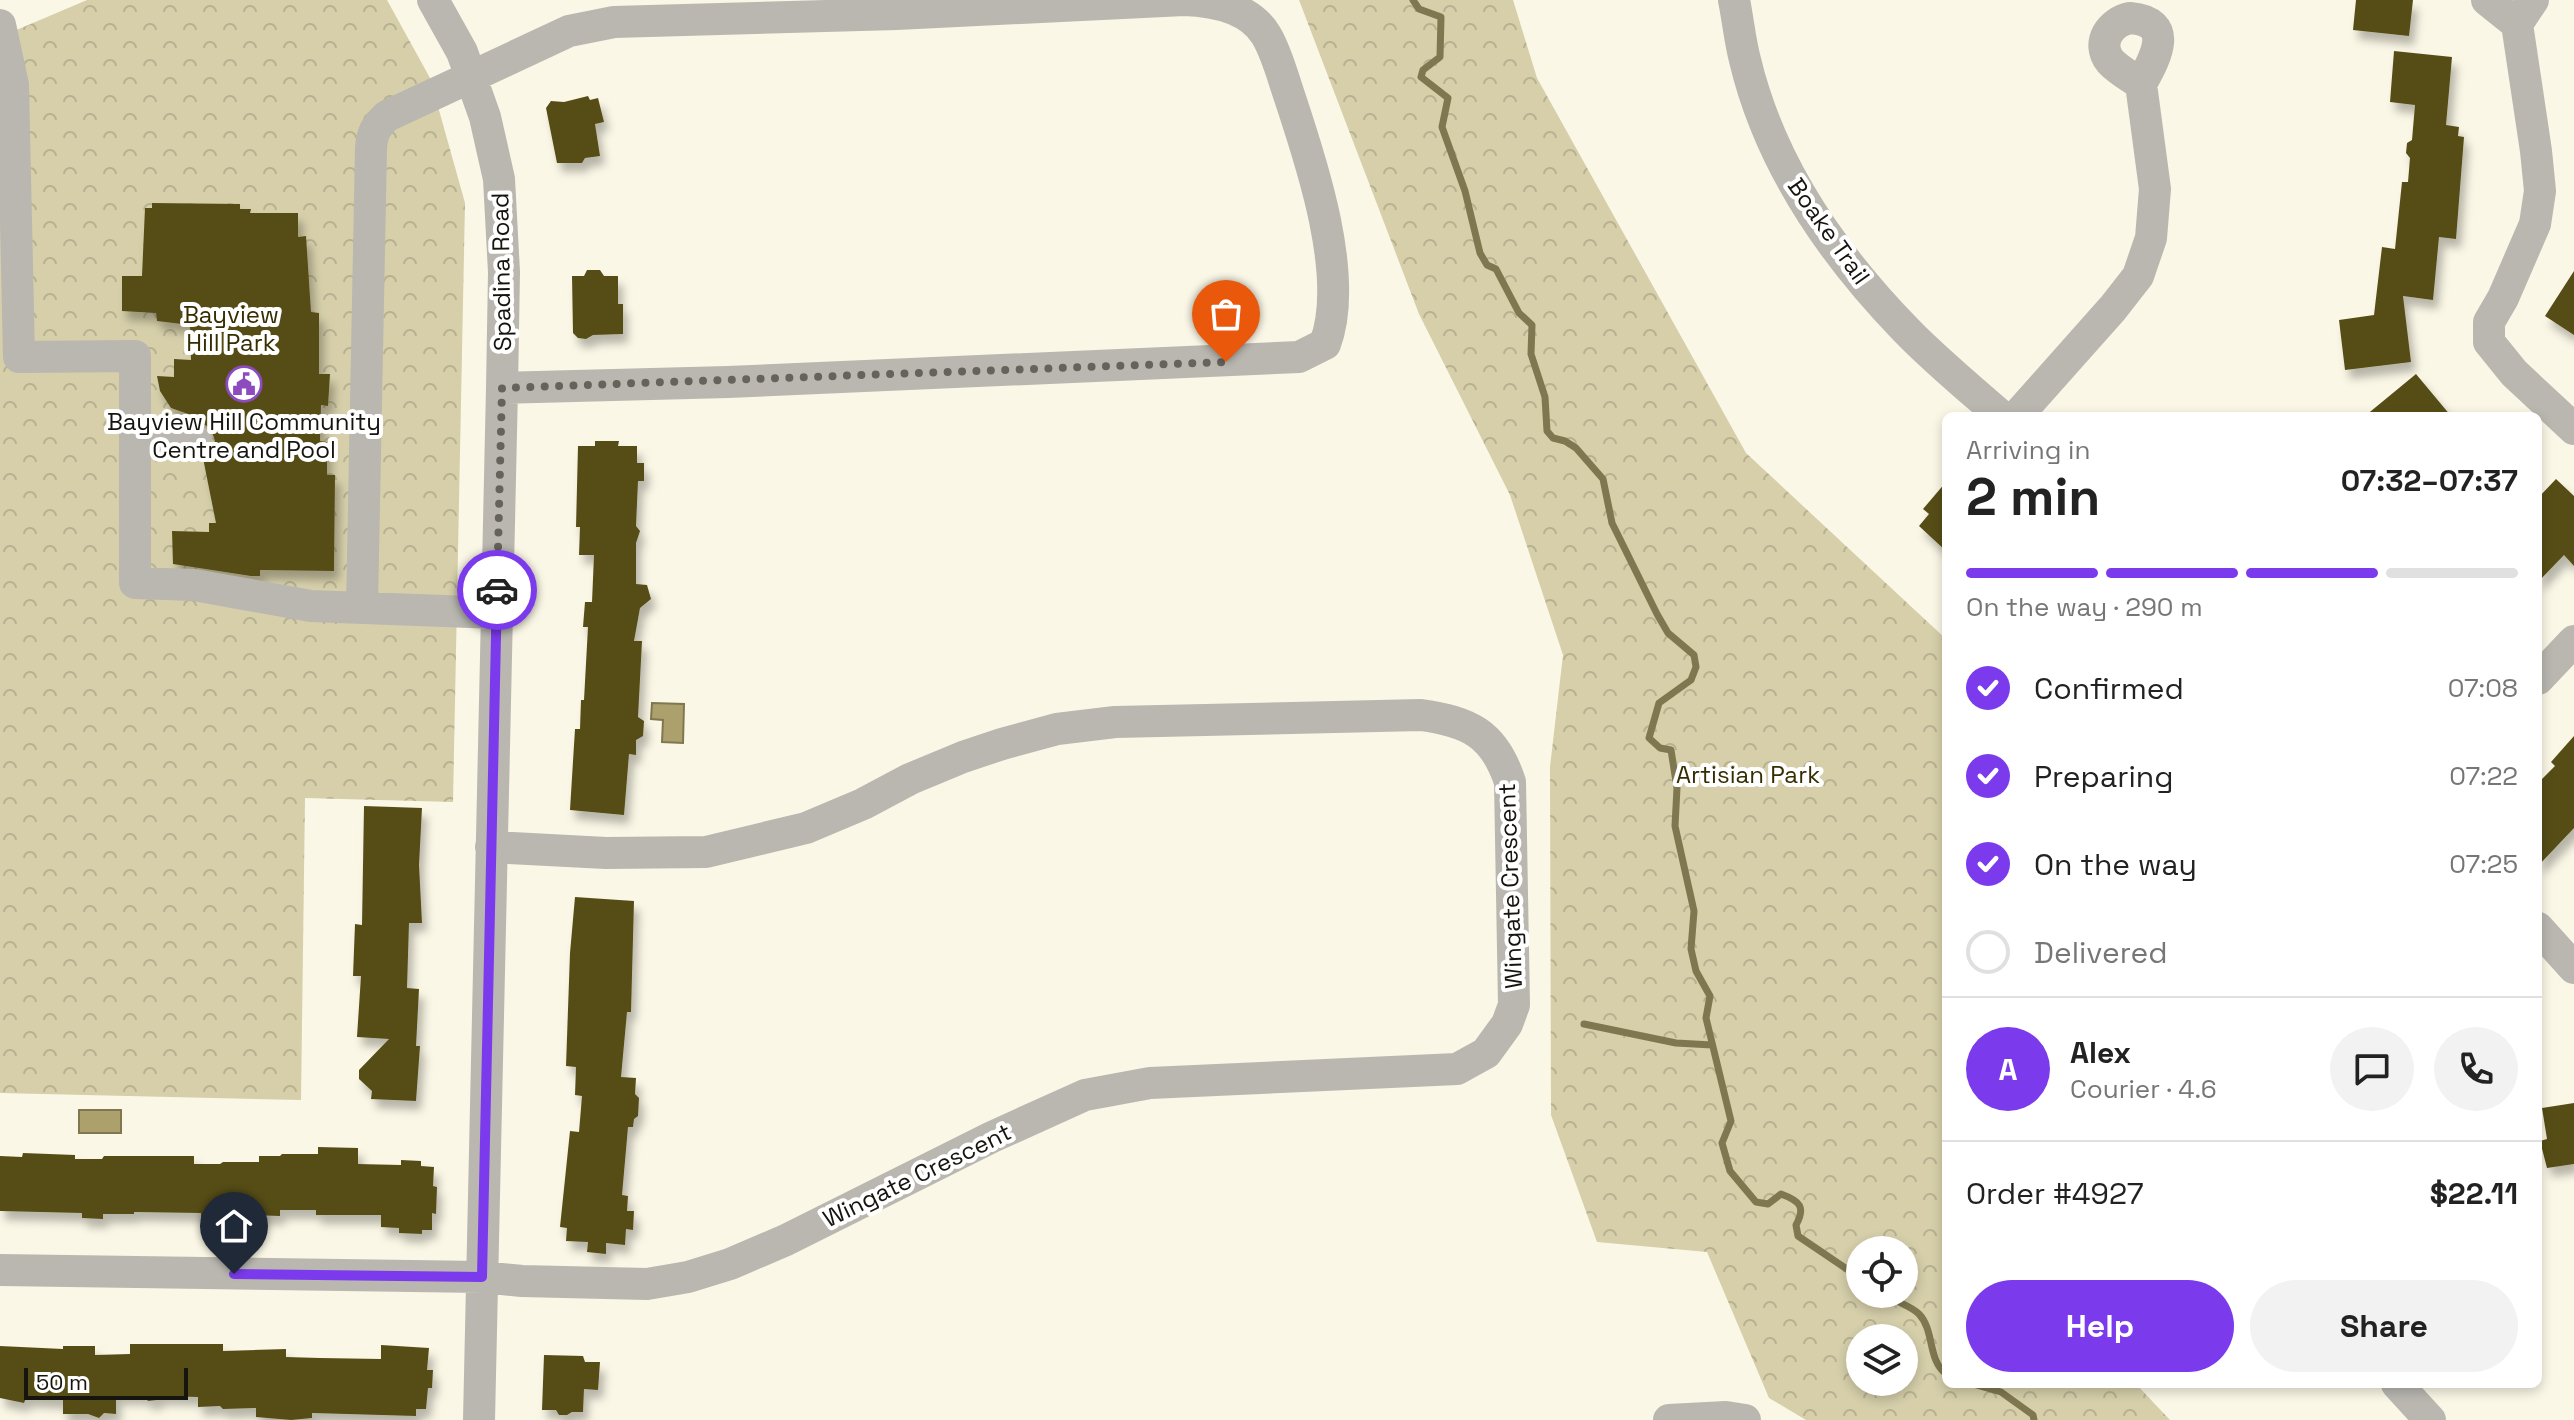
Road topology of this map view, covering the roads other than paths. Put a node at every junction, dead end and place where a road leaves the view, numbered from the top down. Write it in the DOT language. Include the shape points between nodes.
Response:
graph roads {
  1 [pos="433,0"];
  2 [pos="1734,0"];
  3 [pos="2487,0"];
  4 [pos="2525,12"];
  5 [pos="0,25"];
  6 [pos="472,78"];
  7 [pos="2141,84"];
  8 [pos="502,388"];
  9 [pos="1997,412"];
  10 [pos="2021,412"];
  11 [pos="2574,429"];
  12 [pos="135,438"];
  13 [pos="196,441"];
  14 [pos="362,607"];
  15 [pos="497,613"];
  16 [pos="2574,641"];
  17 [pos="2542,675"];
  18 [pos="491,847"];
  19 [pos="2542,932"];
  20 [pos="2574,968"];
  21 [pos="0,1270"];
  22 [pos="482,1277"];
  23 [pos="2401,1388"];
  24 [pos="479,1420"];
  25 [pos="1669,1420"];
  26 [pos="1745,1420"];
  27 [pos="2430,1420"];
  1 -- 6 [label="street, Spadina Road"];
  2 -- 9 [label="street, Boake Trail" via="1760,109 1807,206 1851,270 1907,332"];
  3 -- 4 [label="street"];
  4 -- 11 [label="street" via="2540,191 2535,224 2489,322 2489,342"];
  5 -- 12 [label="street" via="13,85 19,357 135,356"];
  6 -- 8 [label="street, Spadina Road" via="502,202"];
  6 -- 8 [label="street" via="569,31 614,22 1211,1 1233,8 1265,33 1311,160 1328,239 1331,329 1325,344 1299,357"];
  6 -- 14 [label="street" via="387,116 372,134"];
  7 -- 10 [label="street" via="2155,189 2151,238 2138,276"];
  8 -- 15 [label="street, Spadina Road"];
  12 -- 13 [label="street"];
  12 -- 14 [label="street" via="135,583 194,585 311,606"];
  14 -- 15 [label="street"];
  15 -- 18 [label="street, Spadina Road"];
  16 -- 17 [label="street"];
  18 -- 22 [label="street, Spadina Road"];
  18 -- 22 [label="street, Wingate Crescent" via="706,852 806,828 963,757 1057,729 1115,722 1358,715 1457,720 1481,734 1503,761 1510,782 1514,1005 1486,1053 1457,1069 1150,1083 1085,1095 786,1240 688,1277 647,1284"];
  19 -- 20 [label="street"];
  21 -- 22 [label="street, Wingate Crescent"];
  22 -- 24 [label="street, Spadina Road"];
  23 -- 27 [label="street"];
  25 -- 26 [label="street"];
}
